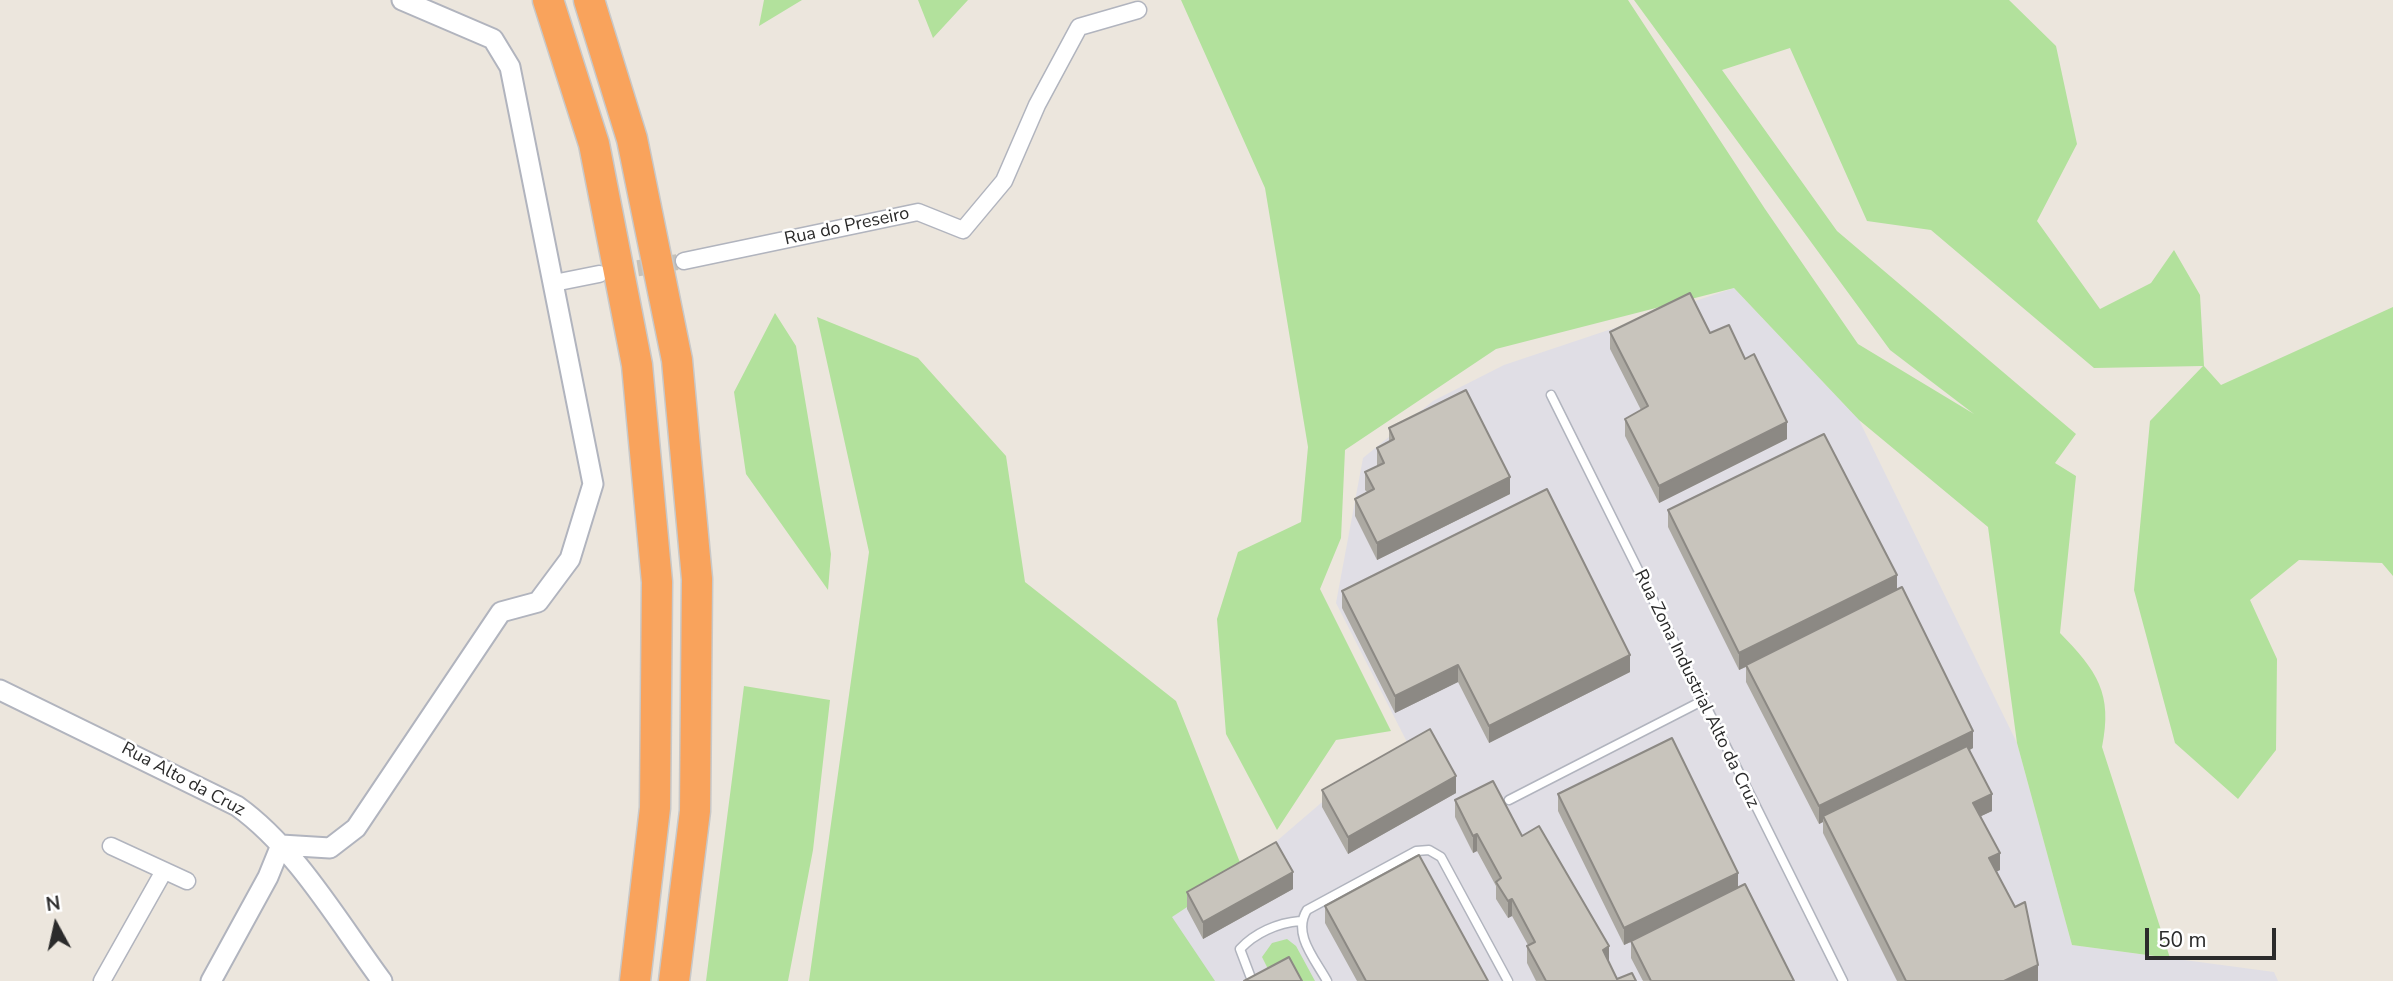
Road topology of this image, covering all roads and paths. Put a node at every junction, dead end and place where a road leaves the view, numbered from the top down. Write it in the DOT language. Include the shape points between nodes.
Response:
graph roads {
  1 [pos="402,0"];
  2 [pos="548,0"];
  3 [pos="589,0"];
  4 [pos="1138,9"];
  5 [pos="684,261"];
  6 [pos="599,274"];
  7 [pos="554,283"];
  8 [pos="1551,395"];
  9 [pos="0,690"];
  10 [pos="1702,701"];
  11 [pos="1509,800"];
  12 [pos="281,845"];
  13 [pos="111,846"];
  14 [pos="164,871"];
  15 [pos="187,881"];
  16 [pos="1300,922"];
  17 [pos="1251,978"];
  18 [pos="102,981"];
  19 [pos="211,981"];
  20 [pos="383,981"];
  21 [pos="635,981"];
  22 [pos="674,981"];
  23 [pos="1327,981"];
  24 [pos="1508,981"];
  25 [pos="1843,981"];
  1 -- 7 [label="street" via="494,39 510,67"];
  2 -- 21 [label="highway" via="594,144 637,365 657,582 655,808"];
  3 -- 22 [label="highway" via="632,139 677,360 698,579 695,811"];
  4 -- 5 [label="street, Rua do Preseiro" via="1079,27 1037,105 1004,181 963,230 918,212"];
  6 -- 7 [label="street"];
  7 -- 12 [label="street" via="593,484 570,559 538,602 501,612 356,828 330,848"];
  8 -- 10 [label="lane, Rua Zona Industrial Alto da Cruz"];
  9 -- 12 [label="street, Rua Alto da Cruz" via="237,806"];
  10 -- 11 [label="lane"];
  10 -- 25 [label="lane, Rua Zona Industrial Alto da Cruz"];
  12 -- 19 [label="street"];
  12 -- 20 [label="street, Rua Alto da Cruz"];
  13 -- 14 [label="street"];
  14 -- 15 [label="street"];
  14 -- 18 [label="street"];
  16 -- 17 [label="lane" via="1283,923 1248,940 1240,950"];
  16 -- 23 [label="lane" via="1302,935"];
  16 -- 24 [label="lane" via="1307,910 1416,851 1429,850 1441,857"];
}
